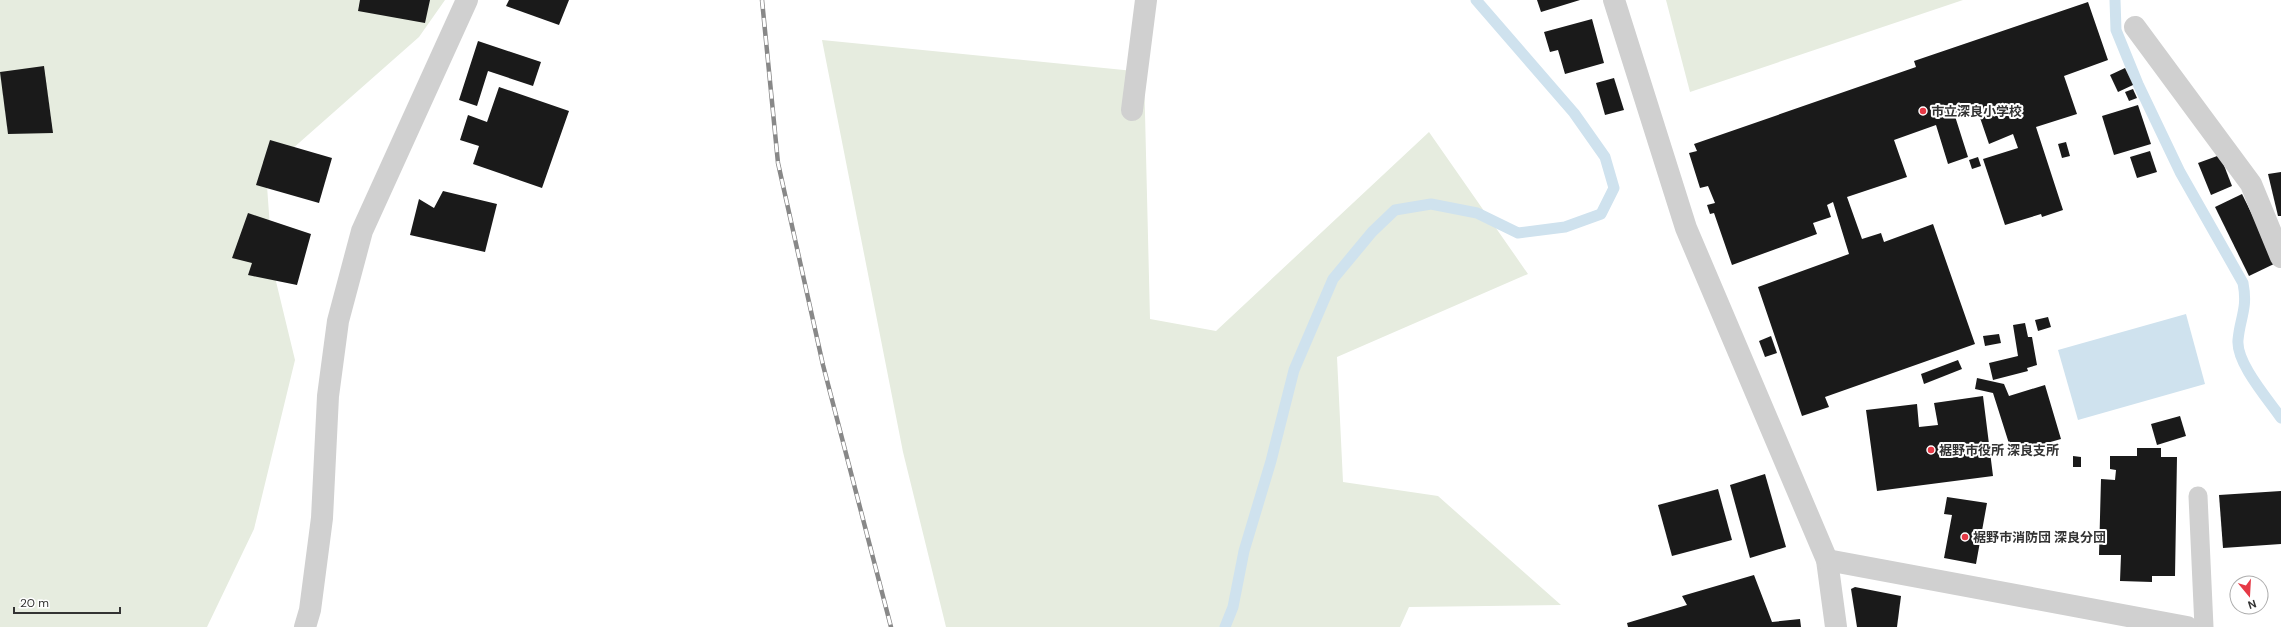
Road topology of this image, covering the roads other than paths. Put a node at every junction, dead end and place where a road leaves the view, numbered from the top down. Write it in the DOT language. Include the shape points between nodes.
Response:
graph roads {
  1 [pos="467,0"];
  2 [pos="1146,0"];
  3 [pos="1614,0"];
  4 [pos="2135,26"];
  5 [pos="1132,110"];
  6 [pos="2281,257"];
  7 [pos="2198,496"];
  8 [pos="1827,560"];
  9 [pos="305,627"];
  10 [pos="1836,627"];
  11 [pos="2187,627"];
  12 [pos="2204,627"];
  1 -- 9 [label="street" via="362,231 338,321 328,396 322,518 310,610"];
  2 -- 5 [label="street"];
  3 -- 8 [label="street" via="1686,228"];
  4 -- 6 [label="street" via="2251,184"];
  7 -- 12 [label="lane"];
  8 -- 10 [label="street"];
  8 -- 11 [label="street"];
}
